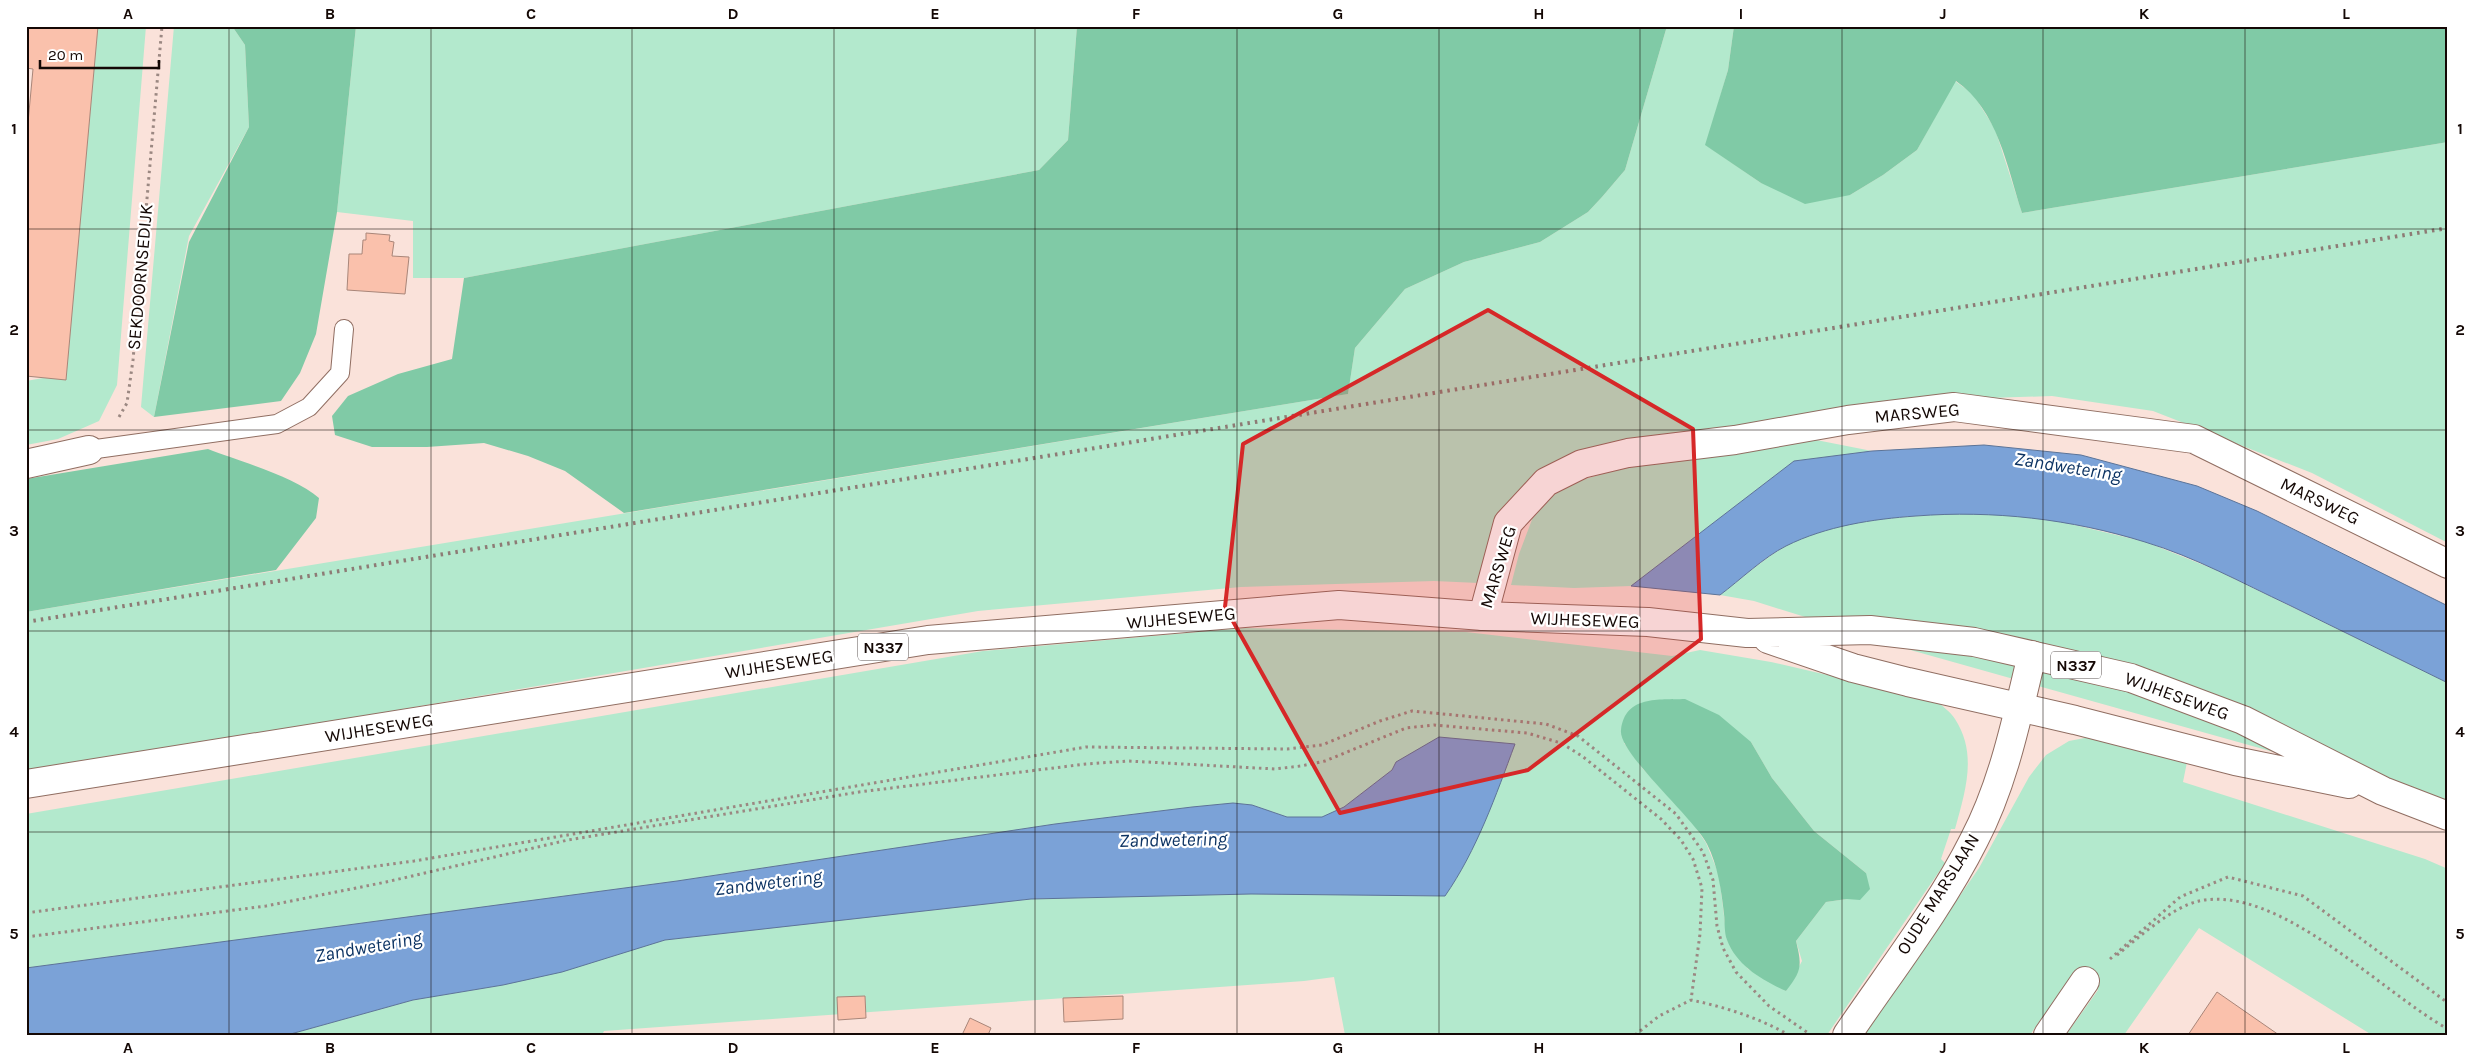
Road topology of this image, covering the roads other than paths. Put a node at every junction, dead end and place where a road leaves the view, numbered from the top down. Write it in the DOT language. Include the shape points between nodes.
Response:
graph roads {
  1 [pos="344,329"];
  2 [pos="89,450"];
  3 [pos="26,464"];
  4 [pos="2448,564"];
  5 [pos="1484,616"];
  6 [pos="1747,632"];
  7 [pos="2032,655"];
  8 [pos="2019,707"];
  9 [pos="26,784"];
  10 [pos="2383,791"];
  11 [pos="2448,816"];
  12 [pos="2085,980"];
  13 [pos="1847,1035"];
  14 [pos="2048,1035"];
  1 -- 2 [label="lane" via="340,372 309,407 277,424"];
  2 -- 3 [label="main road"];
  4 -- 5 [label="main road, MARSWEG" via="2194,439 1954,407 1628,453 1582,464 1546,482 1508,523"];
  5 -- 6 [label="main road, WIJHESEWEG / N337" via="1648,622"];
  5 -- 9 [label="main road, WIJHESEWEG / N337" via="1339,604 928,640"];
  6 -- 7 [label="main road, WIJHESEWEG / N337" via="1870,630 1974,642"];
  6 -- 8 [label="main road, WIJHESEWEG / N337" via="1853,668"];
  7 -- 8 [label="main road, OUDE MARSLAAN"];
  7 -- 10 [label="main road, WIJHESEWEG / N337" via="2131,678 2243,720"];
  8 -- 10 [label="main road, WIJHESEWEG / N337" via="2235,761"];
  8 -- 13 [label="main road, OUDE MARSLAAN" via="2003,770 1975,840"];
  10 -- 11 [label="main road, WIJHESEWEG / N337"];
  12 -- 14 [label="main road"];
}
